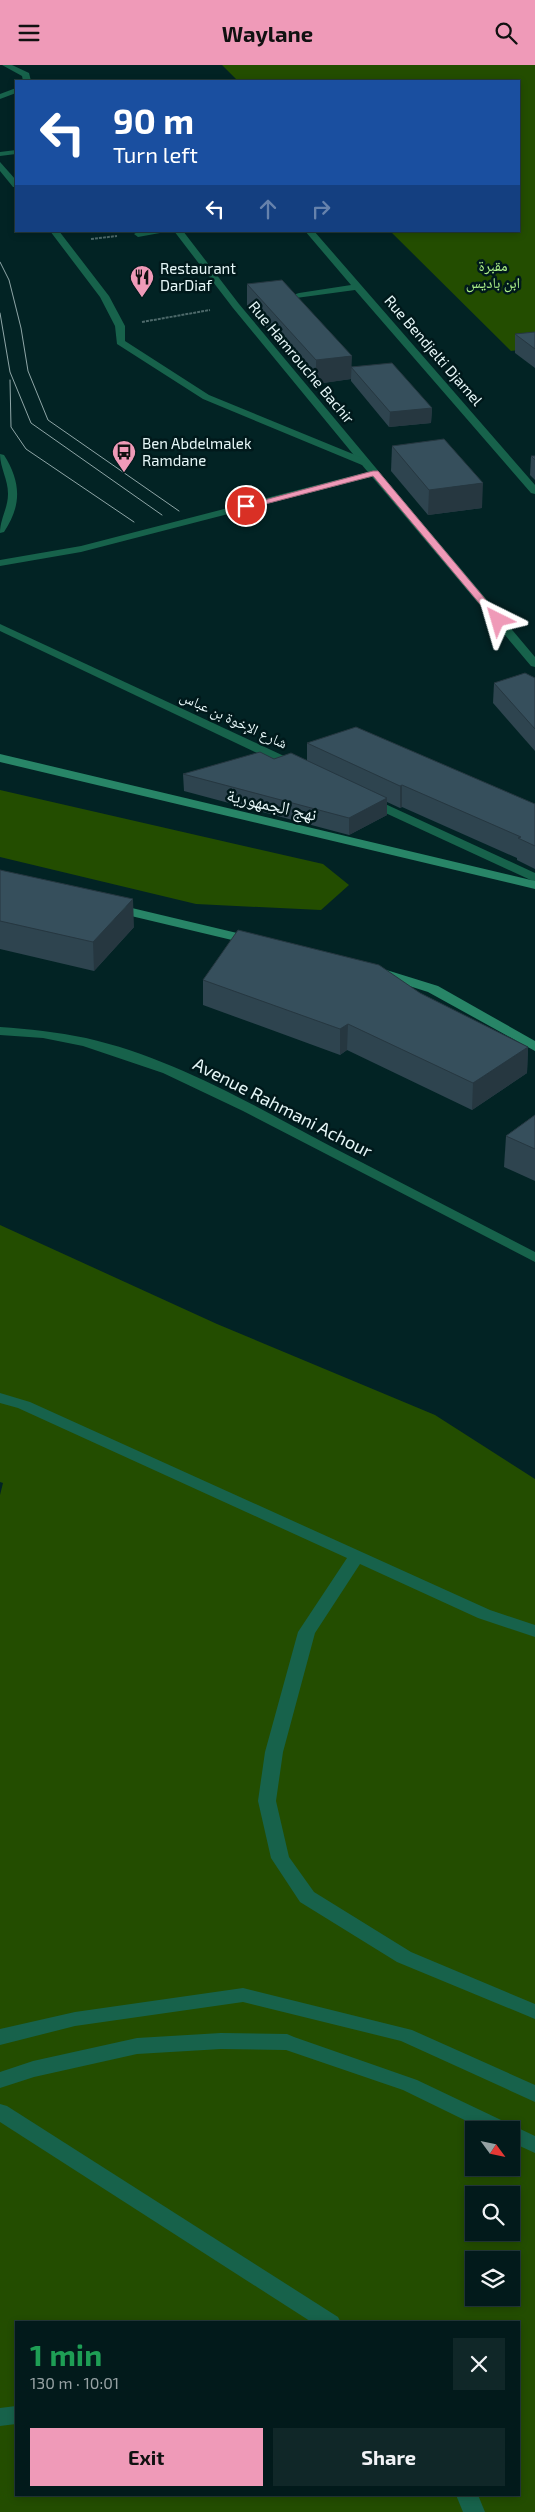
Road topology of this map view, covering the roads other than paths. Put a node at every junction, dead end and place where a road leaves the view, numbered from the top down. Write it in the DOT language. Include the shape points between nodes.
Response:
graph roads {
  1 [pos="6,65"];
  2 [pos="27,80"];
  3 [pos="15,90"];
  4 [pos="0,97"];
  5 [pos="15,152"];
  6 [pos="0,154"];
  7 [pos="0,165"];
  8 [pos="15,184"];
  9 [pos="55,232"];
  10 [pos="157,232"];
  11 [pos="179,232"];
  12 [pos="309,232"];
  13 [pos="138,234"];
  14 [pos="358,287"];
  15 [pos="299,296"];
  16 [pos="0,457"];
  17 [pos="366,463"];
  18 [pos="375,473"];
  19 [pos="535,491"];
  20 [pos="0,530"];
  21 [pos="0,563"];
  22 [pos="0,627"];
  23 [pos="535,664"];
  24 [pos="0,758"];
  25 [pos="303,769"];
  26 [pos="357,795"];
  27 [pos="535,878"];
  28 [pos="535,885"];
  29 [pos="102,905"];
  30 [pos="264,944"];
  31 [pos="369,969"];
  32 [pos="0,1031"];
  33 [pos="535,1047"];
  34 [pos="535,1258"];
  35 [pos="0,1398"];
  36 [pos="357,1556"];
  37 [pos="535,1631"];
  38 [pos="535,2012"];
  39 [pos="0,2037"];
  40 [pos="0,2080"];
  41 [pos="535,2094"];
  42 [pos="0,2112"];
  43 [pos="485,2121"];
  44 [pos="520,2138"];
  45 [pos="535,2145"];
  46 [pos="322,2320"];
  47 [pos="15,2415"];
  48 [pos="0,2417"];
  49 [pos="467,2496"];
  50 [pos="474,2512"];
  1 -- 2 [label="street" via="26,75"];
  3 -- 4 [label="street"];
  5 -- 6 [label="street"];
  7 -- 8 [label="street"];
  9 -- 17 [label="street" via="104,296 120,326 120,342 206,397"];
  10 -- 13 [label="street"];
  11 -- 17 [label="street, Rue Hamrouche Bachir"];
  12 -- 14 [label="street, Rue Bendjelti Djamel"];
  14 -- 15 [label="street"];
  14 -- 19 [label="street, Rue Bendjelti Djamel"];
  16 -- 20 [label="street" via="12,477 15,498"];
  17 -- 18 [label="street, Rue Hamrouche Bachir"];
  18 -- 21 [label="street" via="81,549"];
  18 -- 23 [label="street, Rue Hamrouche Bachir"];
  22 -- 25 [label="street, شارع الإخوة بن عباس"];
  24 -- 28 [label="main road, نهج الجمهورية"];
  26 -- 27 [label="street"];
  29 -- 30 [label="main road"];
  31 -- 33 [label="main road" via="433,989"];
  32 -- 34 [label="street, Avenue Rahmani Achour" via="55,1037 135,1056 268,1119"];
  35 -- 36 [label="street" via="24,1405"];
  36 -- 37 [label="street" via="484,1614"];
  36 -- 38 [label="street" via="307,1632 274,1752 267,1801 280,1858 307,1897 404,1957"];
  39 -- 41 [label="street" via="75,2019 243,1995 405,2035"];
  40 -- 43 [label="street" via="33,2069 137,2047 221,2041 287,2042 410,2085"];
  42 -- 46 [label="street"];
  44 -- 45 [label="street"];
  47 -- 48 [label="street"];
  49 -- 50 [label="street"];
}
